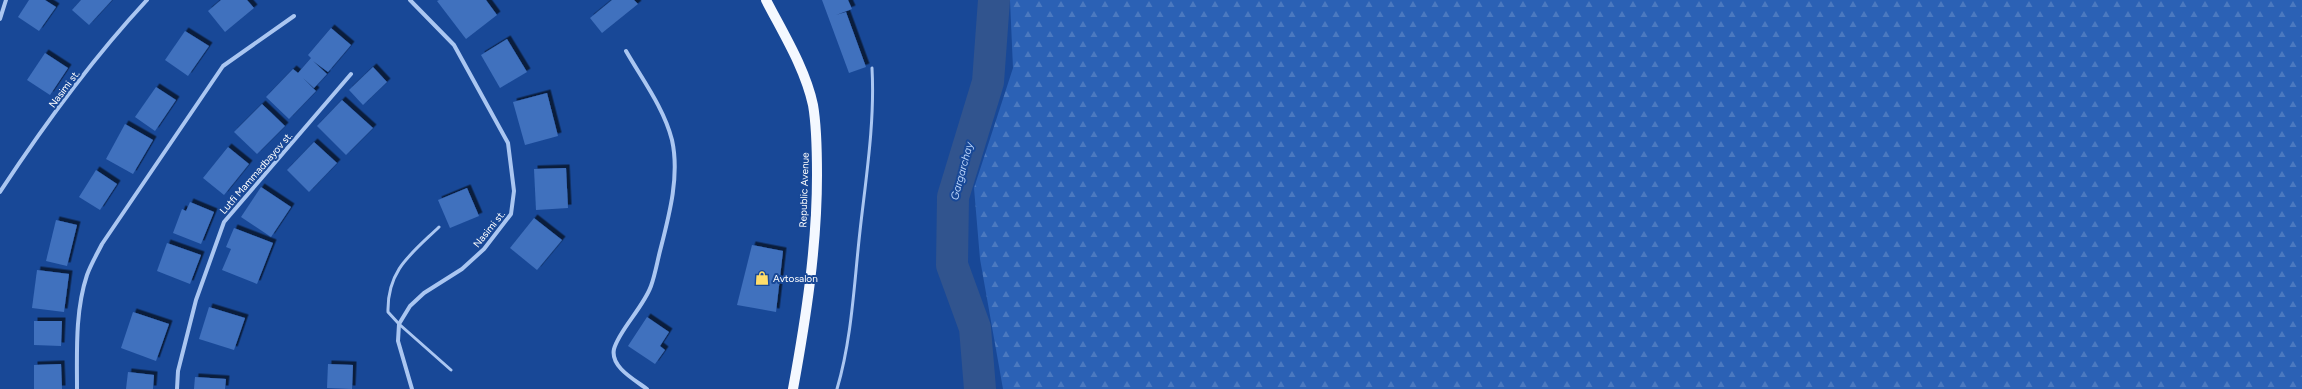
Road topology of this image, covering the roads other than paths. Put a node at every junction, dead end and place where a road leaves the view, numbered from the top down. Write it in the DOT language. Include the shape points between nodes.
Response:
graph roads {
  1 [pos="6,0"];
  2 [pos="147,0"];
  3 [pos="410,0"];
  4 [pos="766,0"];
  5 [pos="294,16"];
  6 [pos="0,19"];
  7 [pos="626,51"];
  8 [pos="872,68"];
  9 [pos="351,74"];
  10 [pos="0,192"];
  11 [pos="439,227"];
  12 [pos="399,324"];
  13 [pos="451,370"];
  14 [pos="77,389"];
  15 [pos="177,389"];
  16 [pos="412,389"];
  17 [pos="647,389"];
  18 [pos="793,389"];
  19 [pos="836,389"];
  1 -- 6 [label="street"];
  2 -- 10 [label="street, Nasimi st." via="116,33 32,142"];
  3 -- 12 [label="street, Nasimi st." via="454,45 508,143 514,191 512,214 484,249 462,269 424,293 410,306"];
  4 -- 18 [label="main road, Republic Avenue" via="798,62 813,105 817,142 817,204 808,302"];
  5 -- 14 [label="street" via="223,66 102,244 87,274 81,305"];
  7 -- 17 [label="street" via="660,109 672,140 675,169 670,206 651,286 642,306 614,349 614,359 619,366"];
  8 -- 19 [label="lane" via="874,102 846,356"];
  9 -- 15 [label="street, Lutfi Mammadbayov st." via="224,222 196,300 178,371"];
  11 -- 12 [label="lane" via="399,268 390,285 388,312"];
  12 -- 13 [label="lane"];
  12 -- 16 [label="street" via="398,341"];
}
